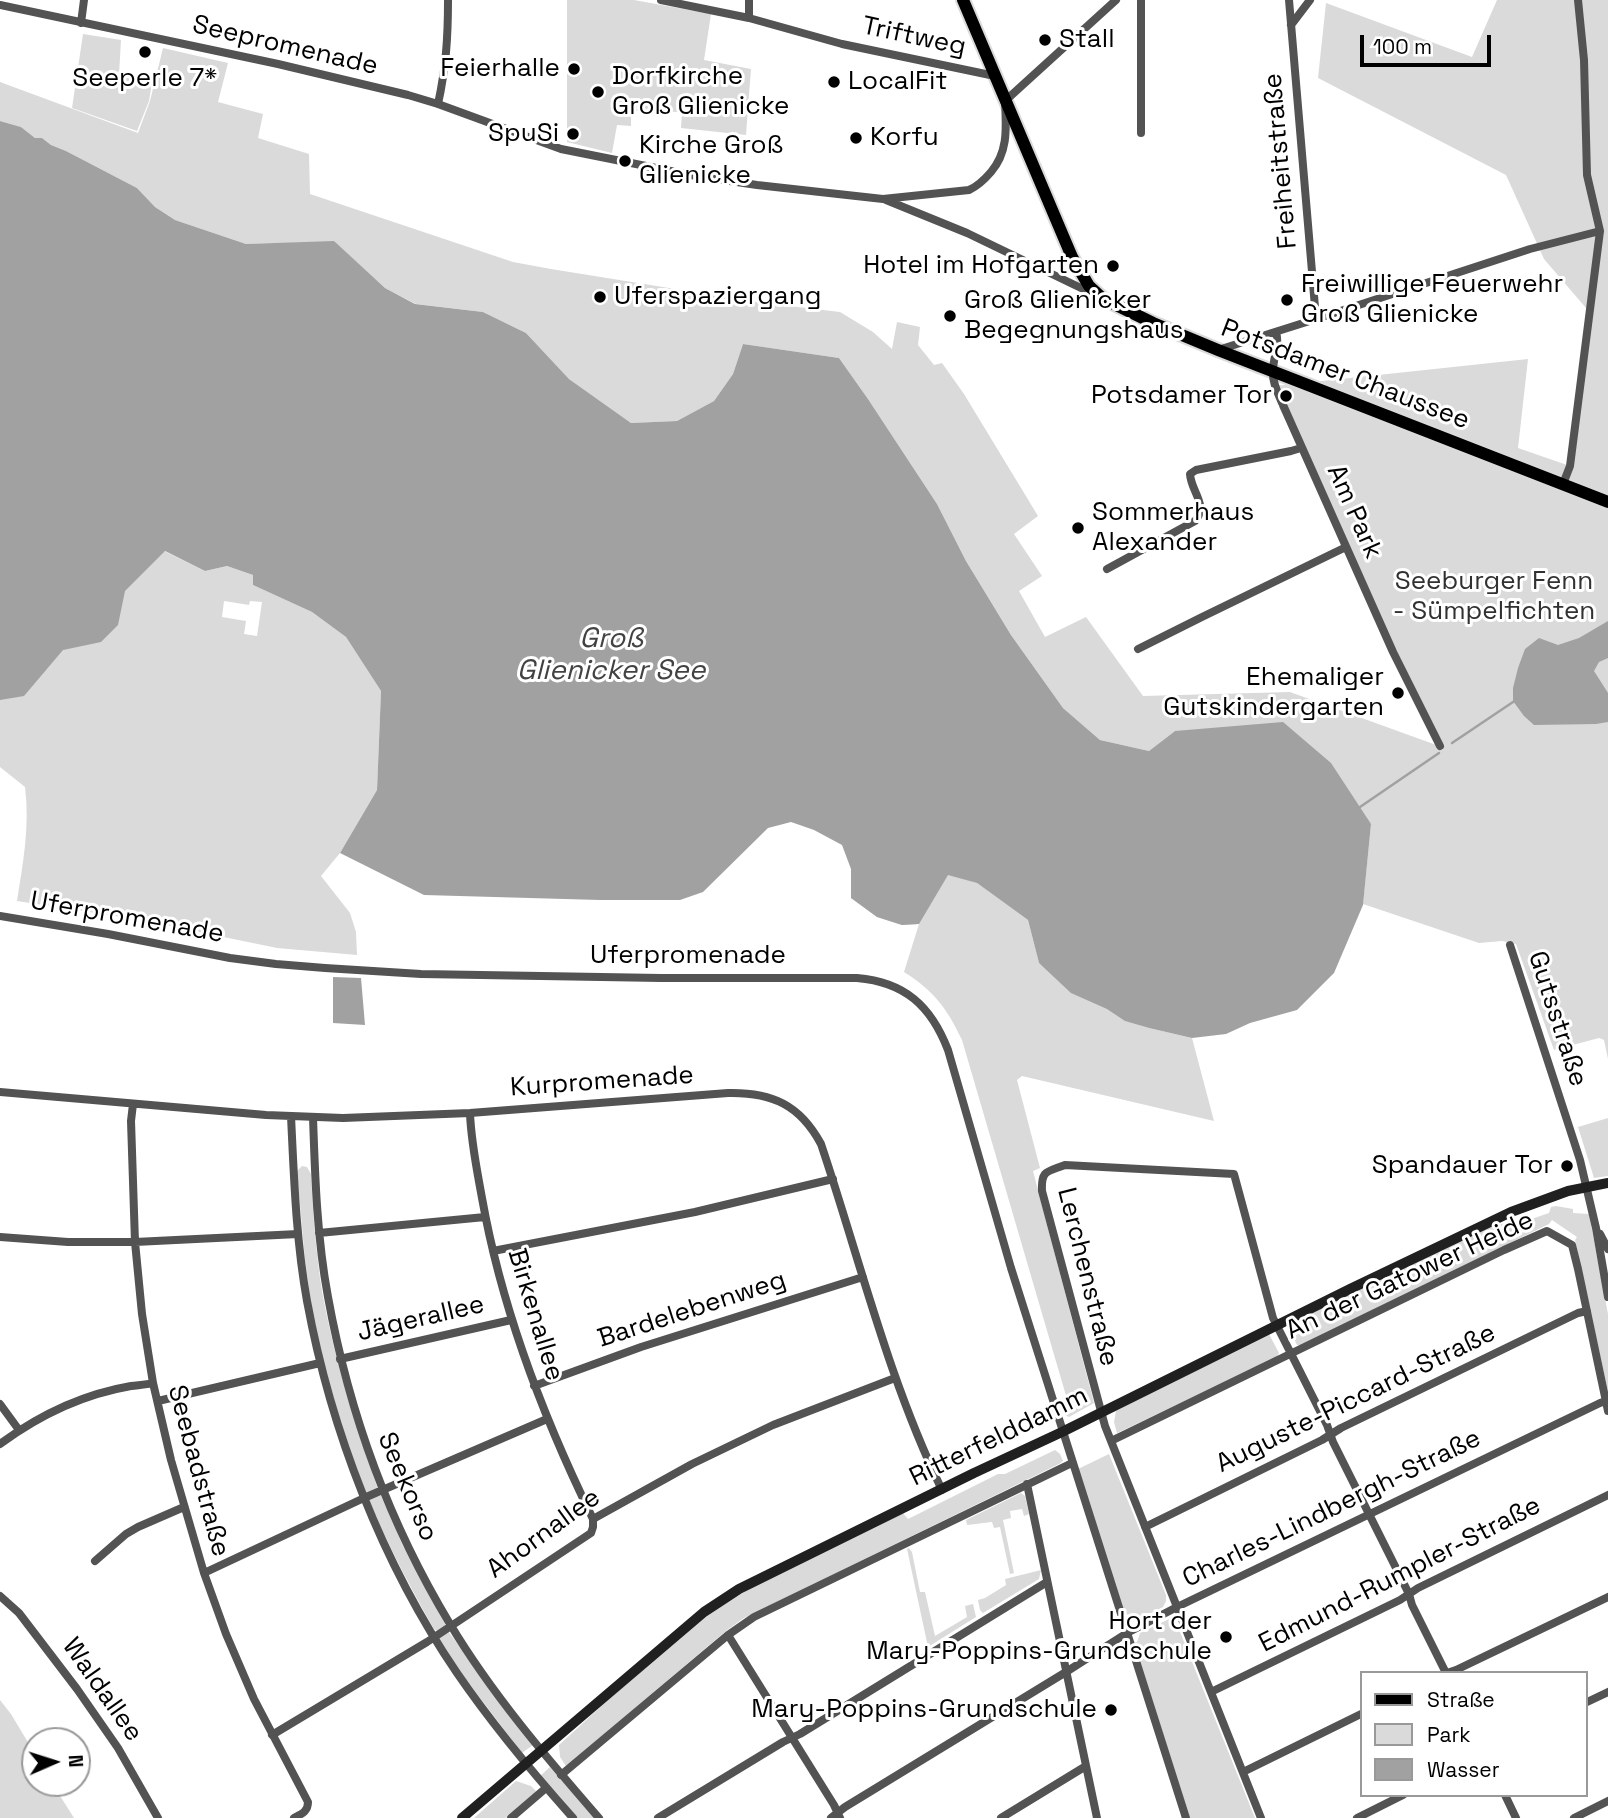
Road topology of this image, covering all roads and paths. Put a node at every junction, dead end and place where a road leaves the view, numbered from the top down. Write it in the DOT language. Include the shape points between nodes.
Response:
graph roads {
  1 [pos="84,0"];
  2 [pos="448,0"];
  3 [pos="661,0"];
  4 [pos="749,0"];
  5 [pos="963,0"];
  6 [pos="1116,0"];
  7 [pos="1141,0"];
  8 [pos="1289,0"];
  9 [pos="1310,0"];
  10 [pos="1578,0"];
  11 [pos="0,5"];
  12 [pos="749,18"];
  13 [pos="81,23"];
  14 [pos="1291,25"];
  15 [pos="995,76"];
  16 [pos="1005,101"];
  17 [pos="438,104"];
  18 [pos="1141,133"];
  19 [pos="883,199"];
  20 [pos="1600,231"];
  21 [pos="1089,286"];
  22 [pos="1316,319"];
  23 [pos="1276,332"];
  24 [pos="1218,350"];
  25 [pos="1272,372"];
  26 [pos="1301,447"];
  27 [pos="1563,484"];
  28 [pos="1608,502"];
  29 [pos="1346,547"];
  30 [pos="1107,569"];
  31 [pos="1138,649"];
  32 [pos="1440,746"];
  33 [pos="0,916"];
  34 [pos="1510,945"];
  35 [pos="0,1092"];
  36 [pos="132,1104"];
  37 [pos="470,1114"];
  38 [pos="291,1116"];
  39 [pos="313,1117"];
  40 [pos="832,1179"];
  41 [pos="1608,1183"];
  42 [pos="1586,1187"];
  43 [pos="485,1217"];
  44 [pos="1597,1228"];
  45 [pos="319,1233"];
  46 [pos="298,1234"];
  47 [pos="0,1237"];
  48 [pos="135,1242"];
  49 [pos="1608,1249"];
  50 [pos="493,1251"];
  51 [pos="863,1278"];
  52 [pos="1608,1297"];
  53 [pos="1587,1311"];
  54 [pos="511,1320"];
  55 [pos="1277,1325"];
  56 [pos="1291,1354"];
  57 [pos="340,1359"];
  58 [pos="320,1363"];
  59 [pos="895,1378"];
  60 [pos="153,1383"];
  61 [pos="534,1386"];
  62 [pos="158,1401"];
  63 [pos="1606,1401"];
  64 [pos="0,1404"];
  65 [pos="1608,1411"];
  66 [pos="1102,1413"];
  67 [pos="547,1419"];
  68 [pos="19,1430"];
  69 [pos="1062,1432"];
  70 [pos="1330,1435"];
  71 [pos="1111,1441"];
  72 [pos="0,1444"];
  73 [pos="1072,1462"];
  74 [pos="1027,1484"];
  75 [pos="383,1490"];
  76 [pos="942,1490"];
  77 [pos="1608,1495"];
  78 [pos="364,1498"];
  79 [pos="184,1507"];
  80 [pos="1370,1515"];
  81 [pos="593,1519"];
  82 [pos="1145,1527"];
  83 [pos="95,1562"];
  84 [pos="204,1573"];
  85 [pos="1048,1582"];
  86 [pos="1409,1594"];
  87 [pos="0,1596"];
  88 [pos="1608,1597"];
  89 [pos="1177,1607"];
  90 [pos="451,1626"];
  91 [pos="1127,1633"];
  92 [pos="728,1635"];
  93 [pos="434,1637"];
  94 [pos="1445,1671"];
  95 [pos="1450,1671"];
  96 [pos="1066,1672"];
  97 [pos="1211,1692"];
  98 [pos="1608,1692"];
  99 [pos="1587,1702"];
  100 [pos="1360,1714"];
  101 [pos="272,1734"];
  102 [pos="792,1737"];
  103 [pos="542,1751"];
  104 [pos="527,1764"];
  105 [pos="1086,1766"];
  106 [pos="1243,1772"];
  107 [pos="561,1775"];
  108 [pos="546,1788"];
  109 [pos="1399,1797"];
  110 [pos="1505,1797"];
  111 [pos="1608,1801"];
  112 [pos="836,1816"];
  113 [pos="158,1818"];
  114 [pos="293,1818"];
  115 [pos="462,1818"];
  116 [pos="511,1818"];
  117 [pos="573,1818"];
  118 [pos="599,1818"];
  119 [pos="658,1818"];
  120 [pos="1000,1818"];
  121 [pos="1097,1818"];
  122 [pos="1186,1818"];
  123 [pos="1261,1818"];
  124 [pos="1357,1818"];
  125 [pos="1516,1818"];
  126 [pos="1574,1818"];
  1 -- 13 [label="street"];
  2 -- 17 [label="street" via="448,41"];
  3 -- 12 [label="street, Triftweg"];
  4 -- 12 [label="street"];
  5 -- 15 [label="main road, Potsdamer Chaussee"];
  6 -- 16 [label="street"];
  7 -- 18 [label="street"];
  8 -- 14 [label="street, Freiheitstraße"];
  9 -- 14 [label="street"];
  10 -- 20 [label="street" via="1587,175"];
  11 -- 13 [label="street, Seepromenade"];
  12 -- 15 [label="street, Triftweg" via="842,44"];
  13 -- 17 [label="street, Seepromenade" via="278,64"];
  14 -- 22 [label="street, Freiheitstraße"];
  15 -- 16 [label="main road, Potsdamer Chaussee"];
  16 -- 19 [label="street" via="1005,146 998,164 975,188"];
  16 -- 21 [label="main road, Potsdamer Chaussee"];
  17 -- 19 [label="street, Seepromenade" via="561,149 716,179"];
  19 -- 21 [label="street" via="1083,289"];
  20 -- 22 [label="street" via="1530,249"];
  20 -- 27 [label="street" via="1570,466"];
  21 -- 24 [label="main road, Potsdamer Chaussee" via="1113,304"];
  22 -- 23 [label="street"];
  23 -- 24 [label="street"];
  23 -- 25 [label="street" via="1279,341"];
  24 -- 25 [label="main road, Potsdamer Chaussee"];
  25 -- 26 [label="street, Am Park"];
  25 -- 27 [label="main road, Potsdamer Chaussee"];
  26 -- 29 [label="street, Am Park"];
  26 -- 30 [label="street, Am Park" via="1196,470 1191,481 1201,514 1195,521"];
  27 -- 28 [label="main road, Potsdamer Chaussee"];
  29 -- 31 [label="street"];
  29 -- 32 [label="street, Am Park"];
  33 -- 69 [label="street, Uferpromenade" via="230,958 313,967 421,974 857,978 893,985 921,1004 943,1038"];
  34 -- 42 [label="street, Gutsstraße"];
  35 -- 36 [label="street, Kurpromenade"];
  36 -- 38 [label="street, Kurpromenade"];
  36 -- 48 [label="street, Seebadstraße"];
  37 -- 39 [label="street, Kurpromenade"];
  37 -- 40 [label="street, Kurpromenade" via="758,1094 782,1102 808,1124 821,1144"];
  37 -- 43 [label="street, Birkenallee"];
  38 -- 39 [label="street, Kurpromenade"];
  38 -- 46 [label="street, Seekorso"];
  39 -- 45 [label="street, Seekorso"];
  40 -- 50 [label="street" via="695,1212"];
  40 -- 51 [label="street, Kurpromenade"];
  41 -- 42 [label="main road, Ritterfelddamm"];
  42 -- 44 [label="street, Gutsstraße"];
  42 -- 55 [label="main road, Ritterfelddamm" via="1511,1212"];
  43 -- 45 [label="street"];
  43 -- 50 [label="street, Birkenallee"];
  44 -- 49 [label="street"];
  44 -- 52 [label="street"];
  45 -- 57 [label="street, Seekorso"];
  46 -- 48 [label="street"];
  46 -- 58 [label="street, Seekorso"];
  47 -- 48 [label="street"];
  48 -- 60 [label="street, Seebadstraße"];
  50 -- 54 [label="street, Birkenallee"];
  51 -- 59 [label="street, Kurpromenade"];
  51 -- 61 [label="street, Bardelebenweg"];
  53 -- 56 [label="street, An der Gatower Heide" via="1572,1245 1547,1231"];
  53 -- 63 [label="street, An der Gatower Heide"];
  53 -- 70 [label="street, Auguste-Piccard-Straße"];
  54 -- 57 [label="street, Jägerallee"];
  54 -- 61 [label="street, Birkenallee"];
  55 -- 56 [label="street"];
  55 -- 66 [label="main road, Ritterfelddamm"];
  55 -- 66 [label="street, Lerchenstraße" via="1234,1174 1065,1165 1046,1172 1042,1191"];
  56 -- 70 [label="street"];
  56 -- 71 [label="street, An der Gatower Heide"];
  57 -- 75 [label="street, Seekorso"];
  58 -- 62 [label="street"];
  58 -- 78 [label="street, Seekorso"];
  59 -- 76 [label="street, Kurpromenade"];
  59 -- 81 [label="street, Ahornallee" via="773,1425"];
  60 -- 62 [label="street, Seebadstraße"];
  60 -- 68 [label="street" via="79,1401"];
  61 -- 67 [label="street, Birkenallee"];
  62 -- 79 [label="street, Seebadstraße"];
  63 -- 65 [label="street, An der Gatower Heide"];
  63 -- 80 [label="street, Charles-Lindbergh-Straße"];
  64 -- 68 [label="street"];
  66 -- 69 [label="main road, Ritterfelddamm"];
  66 -- 71 [label="street"];
  67 -- 75 [label="street"];
  67 -- 81 [label="street, Birkenallee"];
  68 -- 72 [label="street"];
  69 -- 73 [label="street, Uferpromenade"];
  69 -- 76 [label="main road, Ritterfelddamm"];
  70 -- 80 [label="street"];
  70 -- 82 [label="street, Auguste-Piccard-Straße"];
  71 -- 82 [label="street"];
  73 -- 74 [label="street, Ritterfelddamm"];
  73 -- 91 [label="street, Uferpromenade"];
  74 -- 85 [label="street"];
  74 -- 92 [label="street, Ritterfelddamm" via="754,1617"];
  75 -- 78 [label="street"];
  75 -- 90 [label="street, Seekorso"];
  76 -- 103 [label="main road, Ritterfelddamm" via="722,1599"];
  77 -- 86 [label="street, Edmund-Rumpler-Straße"];
  78 -- 84 [label="street"];
  78 -- 93 [label="street, Seekorso"];
  79 -- 83 [label="street" via="126,1534"];
  79 -- 84 [label="street, Seebadstraße"];
  80 -- 86 [label="street"];
  80 -- 89 [label="street, Charles-Lindbergh-Straße"];
  81 -- 90 [label="street, Ahornallee" via="590,1533"];
  82 -- 89 [label="street"];
  84 -- 101 [label="street, Seebadstraße"];
  85 -- 96 [label="street"];
  85 -- 102 [label="street"];
  86 -- 94 [label="street"];
  86 -- 97 [label="street, Edmund-Rumpler-Straße"];
  87 -- 113 [label="street, Waldallee" via="19,1613 77,1689"];
  88 -- 95 [label="street"];
  89 -- 91 [label="street, Charles-Lindbergh-Straße"];
  89 -- 97 [label="street"];
  90 -- 93 [label="street, Ahornallee"];
  90 -- 103 [label="street, Seekorso"];
  91 -- 96 [label="street, Charles-Lindbergh-Straße"];
  91 -- 122 [label="street, Uferpromenade"];
  92 -- 102 [label="street"];
  92 -- 107 [label="street, Ritterfelddamm"];
  93 -- 101 [label="street, Ahornallee"];
  93 -- 104 [label="street, Seekorso"];
  96 -- 105 [label="street"];
  96 -- 112 [label="street, Charles-Lindbergh-Straße"];
  97 -- 106 [label="street"];
  98 -- 99 [label="street"];
  100 -- 106 [label="street"];
  101 -- 114 [label="street, Seebadstraße" via="308,1802 306,1811"];
  102 -- 112 [label="street" via="834,1805"];
  102 -- 119 [label="street"];
  103 -- 104 [label="main road, Ritterfelddamm"];
  103 -- 107 [label="street, Seekorso"];
  104 -- 108 [label="street, Seekorso"];
  104 -- 115 [label="main road, Ritterfelddamm"];
  105 -- 120 [label="street"];
  105 -- 121 [label="street"];
  106 -- 123 [label="street"];
  107 -- 118 [label="street, Seekorso"];
  108 -- 116 [label="street"];
  108 -- 117 [label="street, Seekorso"];
  109 -- 124 [label="street"];
  110 -- 125 [label="street"];
  111 -- 126 [label="street"];
}
